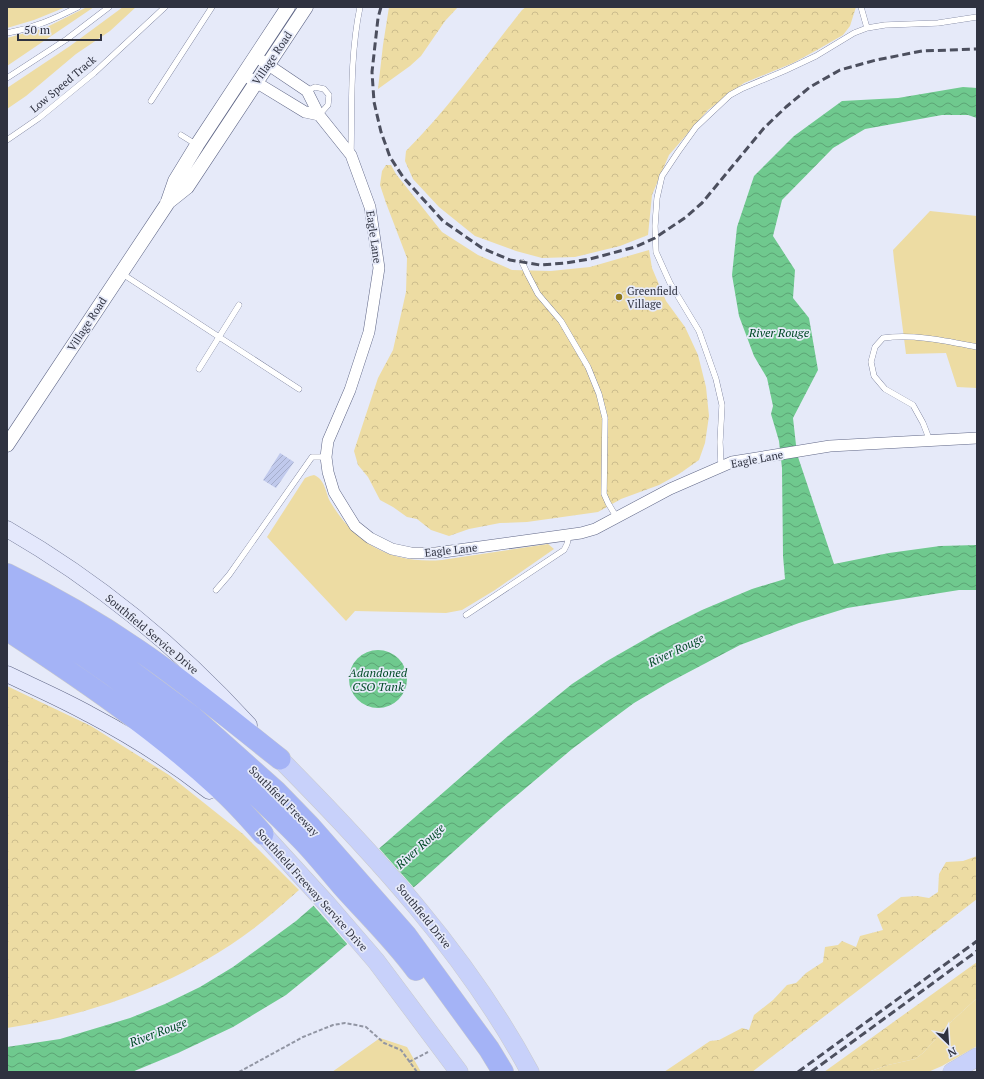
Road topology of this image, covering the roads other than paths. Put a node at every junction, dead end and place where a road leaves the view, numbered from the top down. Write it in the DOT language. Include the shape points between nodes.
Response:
graph roads {
  1 [pos="78,7"];
  2 [pos="109,7"];
  3 [pos="165,7"];
  4 [pos="212,7"];
  5 [pos="288,7"];
  6 [pos="306,7"];
  7 [pos="360,7"];
  8 [pos="861,7"];
  9 [pos="977,17"];
  10 [pos="867,28"];
  11 [pos="7,33"];
  12 [pos="255,56"];
  13 [pos="268,64"];
  14 [pos="243,74"];
  15 [pos="7,78"];
  16 [pos="256,82"];
  17 [pos="307,91"];
  18 [pos="151,101"];
  19 [pos="319,115"];
  20 [pos="181,135"];
  21 [pos="7,140"];
  22 [pos="197,145"];
  23 [pos="209,153"];
  24 [pos="352,155"];
  25 [pos="167,204"];
  26 [pos="522,262"];
  27 [pos="120,273"];
  28 [pos="239,305"];
  29 [pos="219,337"];
  30 [pos="977,347"];
  31 [pos="199,369"];
  32 [pos="299,389"];
  33 [pos="977,438"];
  34 [pos="930,441"];
  35 [pos="7,445"];
  36 [pos="326,457"];
  37 [pos="721,466"];
  38 [pos="617,518"];
  39 [pos="7,529"];
  40 [pos="570,534"];
  41 [pos="7,574"];
  42 [pos="7,590"];
  43 [pos="216,590"];
  44 [pos="7,609"];
  45 [pos="466,615"];
  46 [pos="7,630"];
  47 [pos="7,674"];
  48 [pos="280,759"];
  49 [pos="305,832"];
  50 [pos="263,834"];
  51 [pos="401,940"];
  52 [pos="977,1057"];
  53 [pos="458,1072"];
  54 [pos="487,1072"];
  55 [pos="503,1072"];
  56 [pos="530,1072"];
  57 [pos="952,1072"];
  1 -- 11 [label="lane" via="29,29"];
  2 -- 15 [label="lane" via="67,39"];
  3 -- 21 [label="lane, Low Speed Track" via="94,73 40,118"];
  4 -- 18 [label="lane"];
  5 -- 12 [label="street, Village Road"];
  6 -- 13 [label="street, Village Road"];
  7 -- 24 [label="lane" via="355,45"];
  8 -- 10 [label="lane"];
  9 -- 10 [label="lane" via="938,23"];
  10 -- 37 [label="lane" via="816,56 730,95 696,127 662,176 657,198 656,252 670,283 699,331 716,379 722,405"];
  12 -- 13 [label="street, Eagle Lane"];
  12 -- 14 [label="street, Village Road"];
  13 -- 16 [label="street, Village Road"];
  13 -- 17 [label="street, Eagle Lane"];
  14 -- 16 [label="street"];
  14 -- 22 [label="street, Village Road"];
  16 -- 19 [label="street" via="305,112"];
  16 -- 23 [label="street, Village Road"];
  17 -- 19 [label="street, Eagle Lane"];
  17 -- 19 [label="lane" via="316,87 324,89 329,95 328,105"];
  19 -- 24 [label="street, Eagle Lane"];
  20 -- 22 [label="lane"];
  22 -- 23 [label="lane"];
  22 -- 25 [label="street, Village Road" via="175,181"];
  23 -- 25 [label="street, Village Road" via="187,187"];
  24 -- 36 [label="street, Eagle Lane" via="370,207 379,268 369,332 350,390 328,441"];
  25 -- 27 [label="street, Village Road"];
  26 -- 38 [label="lane" via="538,294 561,321 588,367 599,394 605,418 604,494"];
  27 -- 29 [label="lane"];
  27 -- 35 [label="street, Village Road"];
  28 -- 29 [label="lane"];
  29 -- 31 [label="lane"];
  29 -- 32 [label="lane"];
  30 -- 34 [label="lane" via="900,336 883,338 875,347 871,362 874,376 885,389 913,405"];
  33 -- 34 [label="street, Eagle Lane"];
  34 -- 37 [label="street, Eagle Lane" via="830,446"];
  36 -- 40 [label="street, Eagle Lane" via="334,492 355,526 370,538 392,549 411,553 436,553"];
  36 -- 43 [label="lane" via="312,457"];
  37 -- 38 [label="street, Eagle Lane" via="670,489"];
  38 -- 40 [label="street, Eagle Lane" via="596,529"];
  39 -- 48 [label="main road, Southfield Service Drive" via="84,578 150,630 201,676"];
  40 -- 45 [label="lane" via="564,550"];
  41 -- 48 [label="highway" via="89,618 138,650"];
  42 -- 49 [label="highway, Southfield Freeway" via="120,662 193,717 276,791"];
  44 -- 49 [label="highway, Southfield Freeway" via="50,634 148,702"];
  46 -- 50 [label="highway" via="109,700 179,753 219,788"];
  47 -- 50 [label="main road, Southfield Freeway Service Drive" via="89,713 149,748"];
  48 -- 56 [label="main road, Southfield Drive" via="375,857 447,943 483,993"];
  49 -- 51 [label="highway, Southfield Freeway"];
  50 -- 53 [label="main road, Southfield Freeway Service Drive" via="376,961"];
  51 -- 54 [label="highway, Southfield Freeway" via="411,964"];
  51 -- 55 [label="highway, Southfield Freeway" via="484,1043"];
  52 -- 57 [label="main road"];
}
